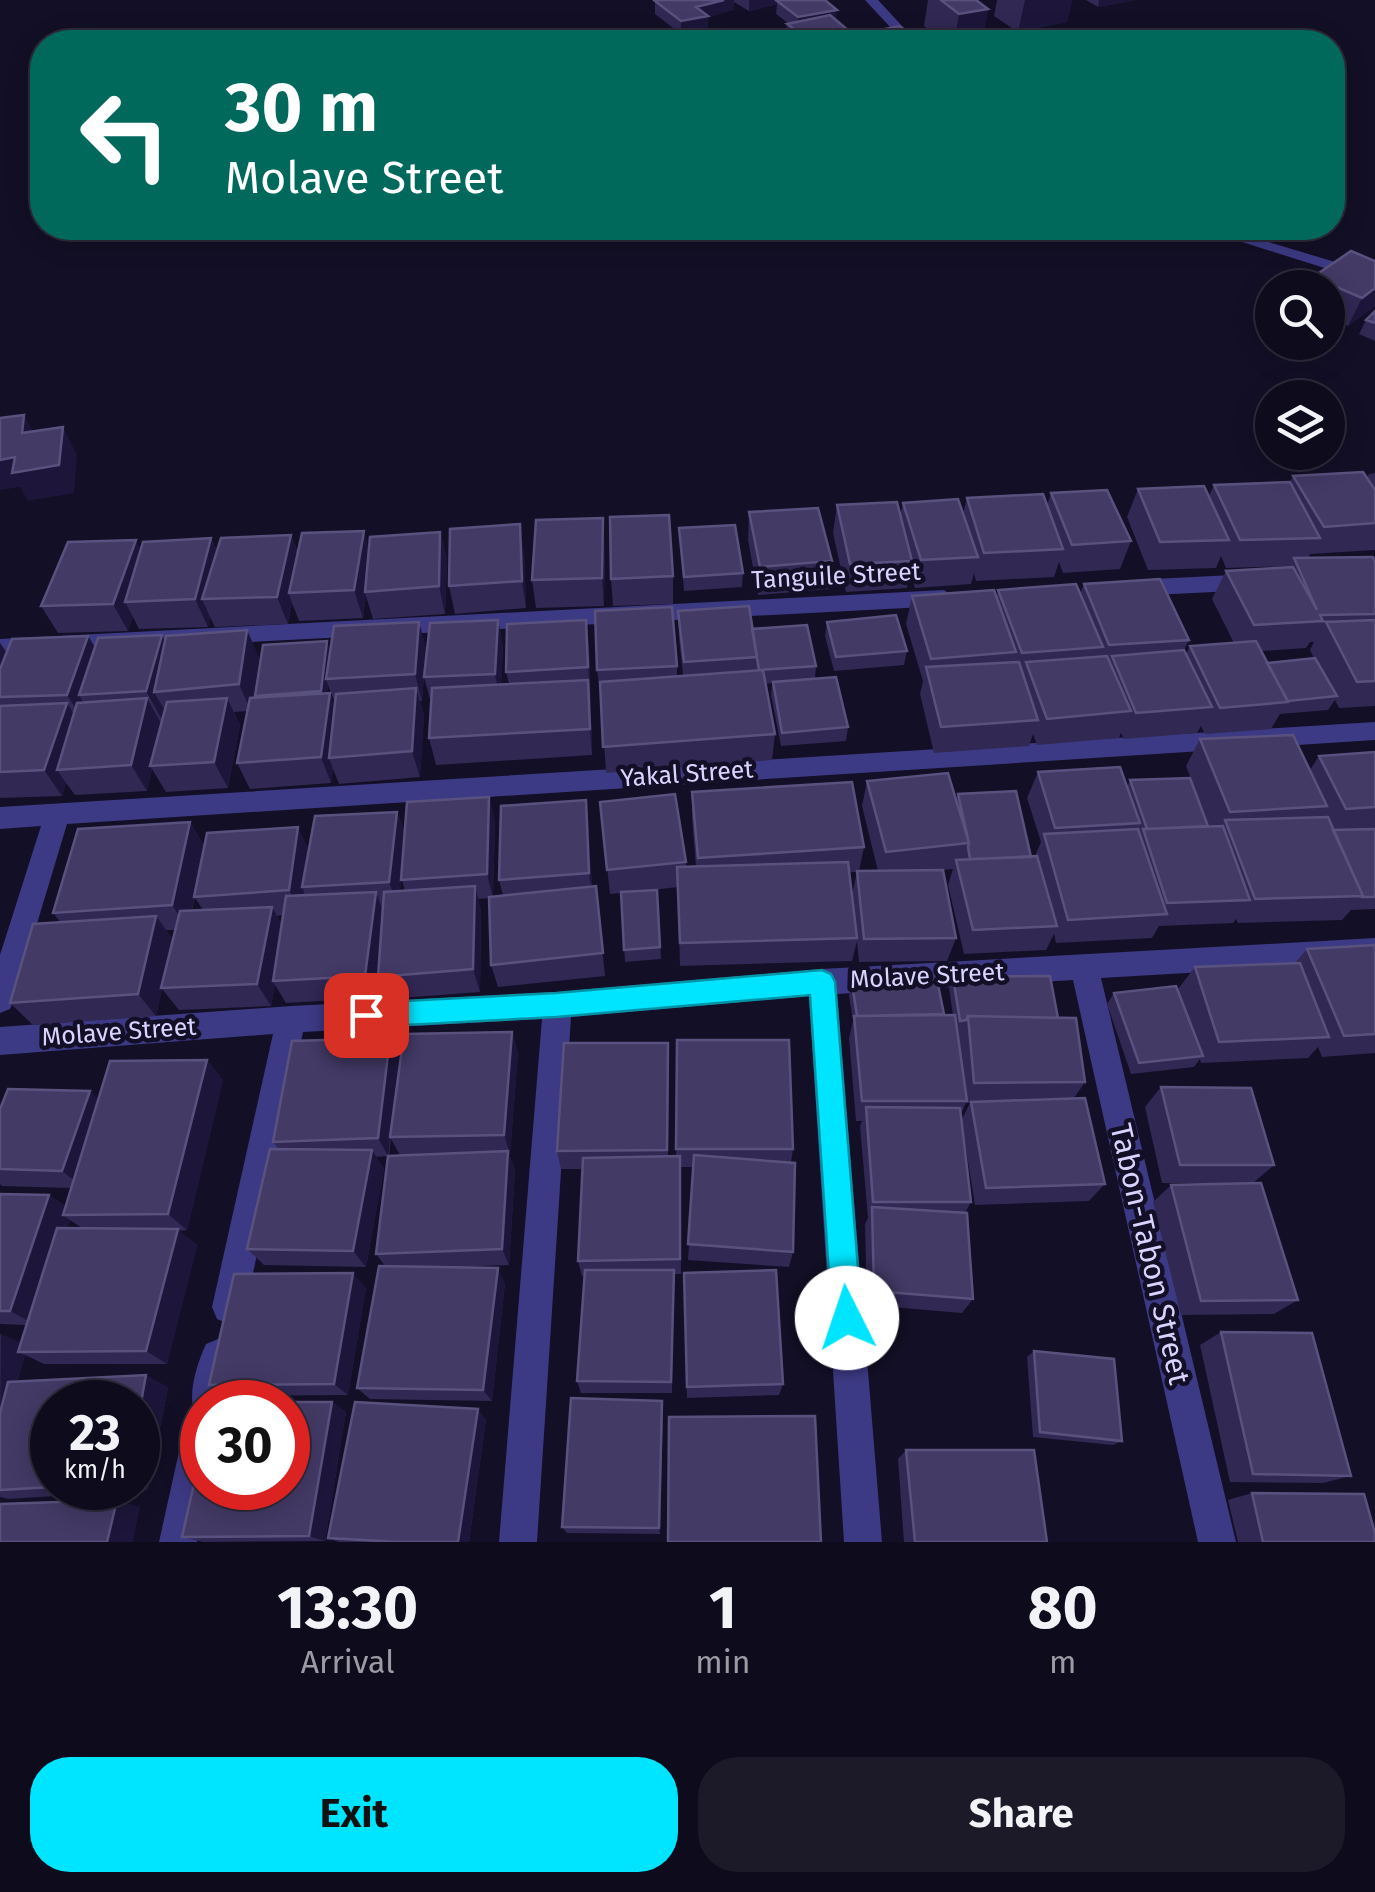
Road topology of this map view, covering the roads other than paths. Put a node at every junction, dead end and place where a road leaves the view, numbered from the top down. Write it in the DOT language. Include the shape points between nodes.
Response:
graph roads {
  1 [pos="871,0"];
  2 [pos="900,30"];
  3 [pos="1245,240"];
  4 [pos="1375,280"];
  5 [pos="1275,580"];
  6 [pos="1116,589"];
  7 [pos="976,596"];
  8 [pos="0,647"];
  9 [pos="1375,731"];
  10 [pos="58,814"];
  11 [pos="0,818"];
  12 [pos="1375,950"];
  13 [pos="1084,966"];
  14 [pos="822,982"];
  15 [pos="0,1000"];
  16 [pos="556,1005"];
  17 [pos="290,1019"];
  18 [pos="0,1042"];
  19 [pos="213,1380"];
  20 [pos="185,1510"];
  21 [pos="178,1542"];
  22 [pos="518,1542"];
  23 [pos="864,1542"];
  24 [pos="1217,1542"];
  1 -- 2 [label="street"];
  3 -- 4 [label="street"];
  5 -- 6 [label="street"];
  7 -- 8 [label="street, Tanguile Street"];
  9 -- 10 [label="street, Yakal Street"];
  10 -- 11 [label="street, Yakal Street"];
  10 -- 15 [label="street"];
  12 -- 13 [label="street, Molave Street"];
  13 -- 14 [label="street, Molave Street"];
  13 -- 24 [label="street, Tabon-Tabon Street"];
  14 -- 16 [label="street, Molave Street"];
  14 -- 23 [label="street"];
  16 -- 17 [label="street, Molave Street"];
  16 -- 22 [label="street"];
  17 -- 18 [label="street, Molave Street"];
  17 -- 19 [label="street"];
  20 -- 21 [label="street"];
}
